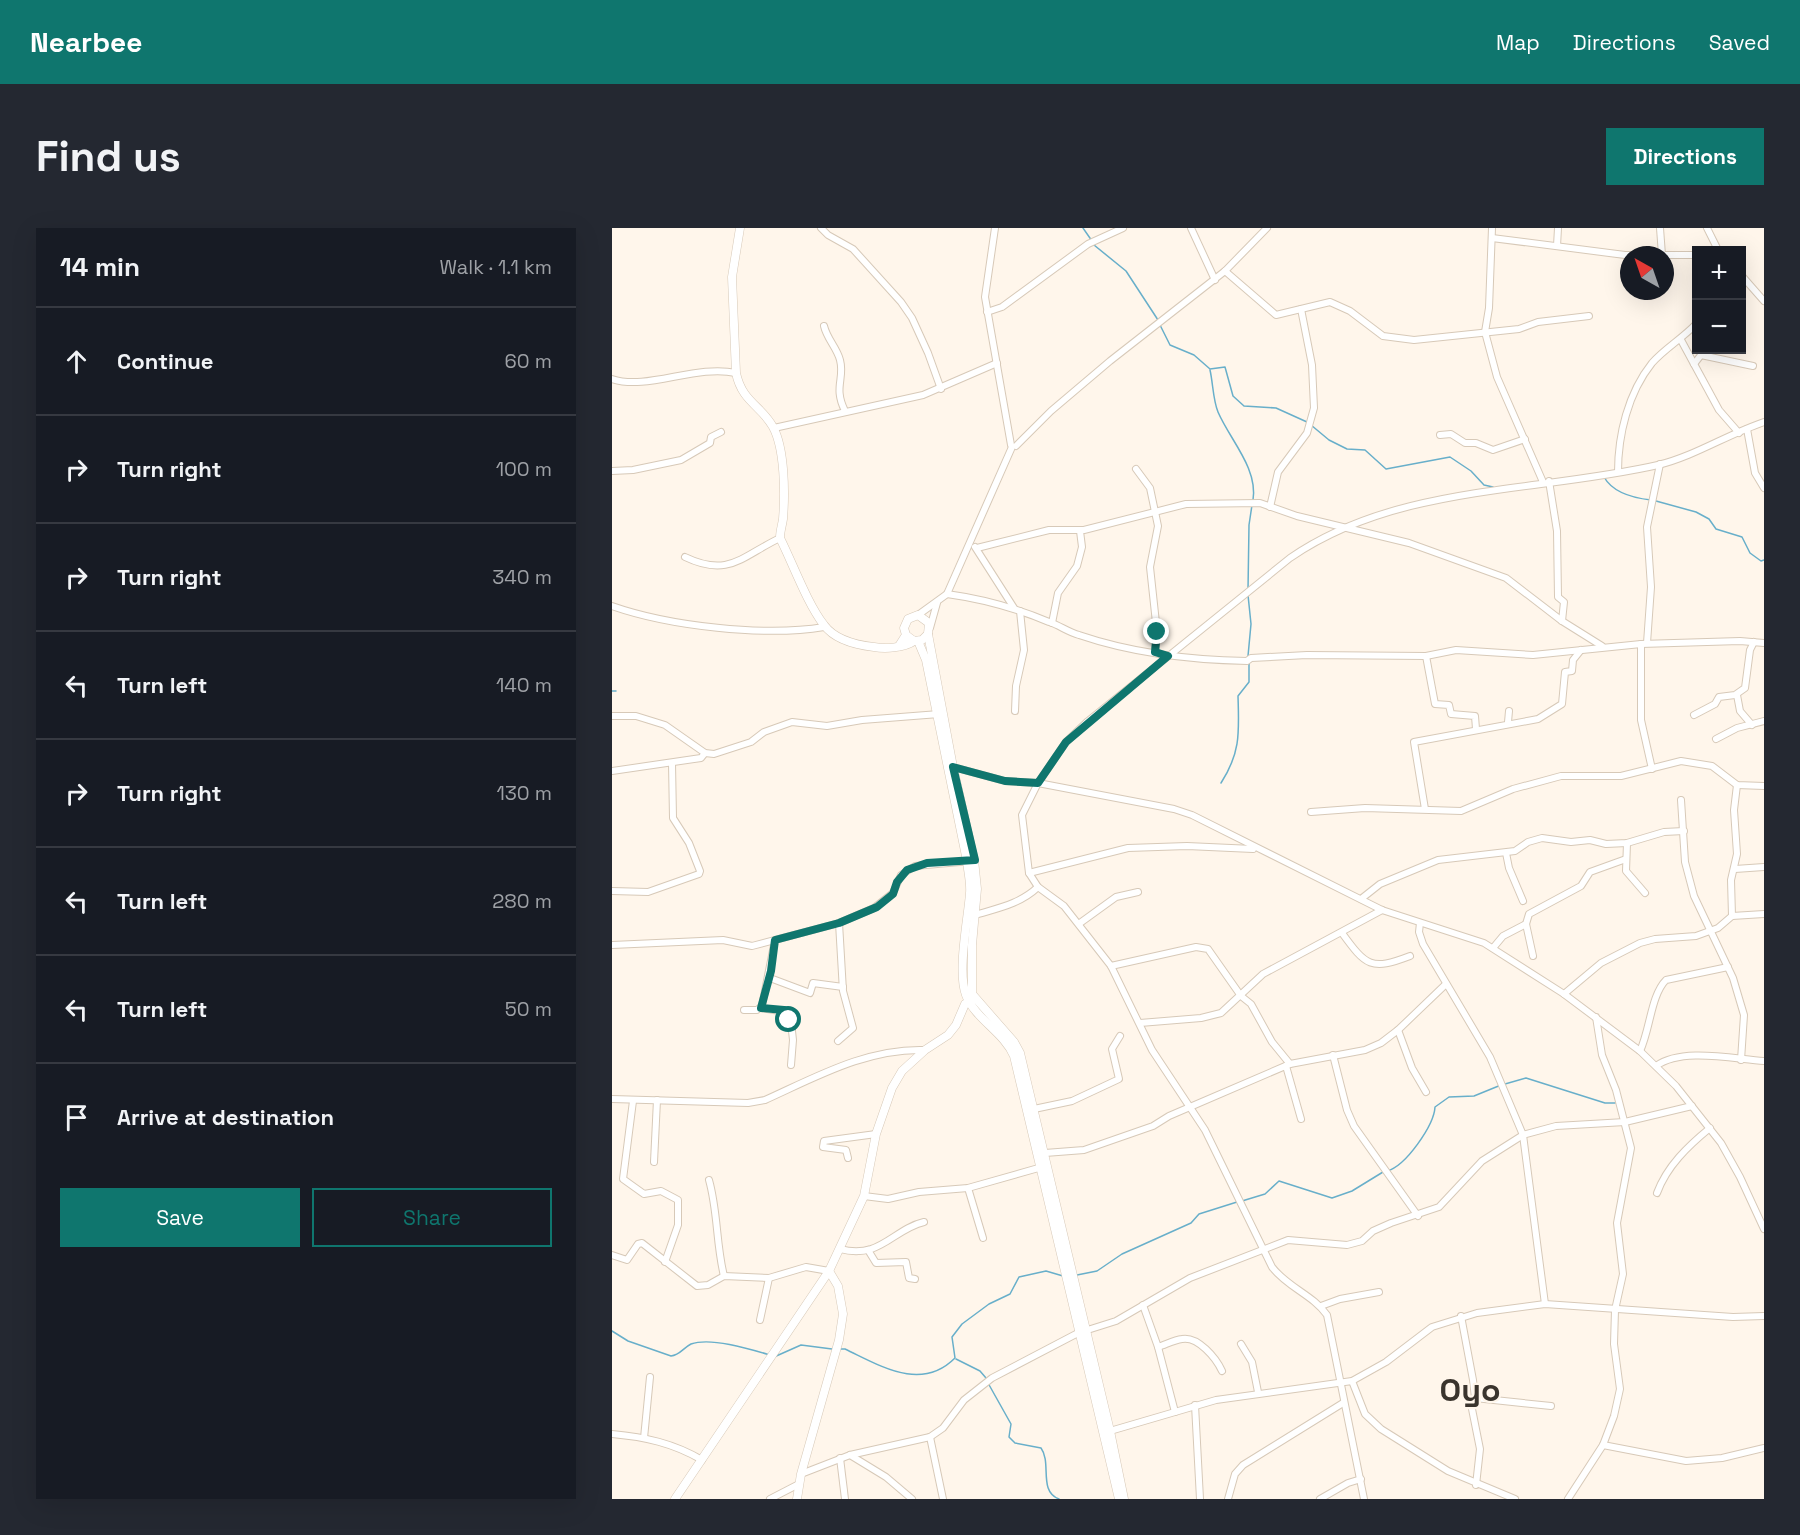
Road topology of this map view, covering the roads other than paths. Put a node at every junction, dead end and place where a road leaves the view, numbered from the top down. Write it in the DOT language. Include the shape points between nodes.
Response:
graph roads {
  1 [pos="821,228"];
  2 [pos="994,228"];
  3 [pos="1123,228"];
  4 [pos="1191,228"];
  5 [pos="1266,228"];
  6 [pos="1492,228"];
  7 [pos="1558,228"];
  8 [pos="1660,228"];
  9 [pos="1707,228"];
  10 [pos="738,229"];
  11 [pos="1492,237"];
  12 [pos="1557,246"];
  13 [pos="1663,246"];
  14 [pos="1716,246"];
  15 [pos="1620,254"];
  16 [pos="1674,255"];
  17 [pos="1692,255"];
  18 [pos="1225,271"];
  19 [pos="1215,280"];
  20 [pos="1746,280"];
  21 [pos="1749,283"];
  22 [pos="1746,285"];
  23 [pos="1764,301"];
  24 [pos="1301,309"];
  25 [pos="987,312"];
  26 [pos="1589,316"];
  27 [pos="824,326"];
  28 [pos="1692,328"];
  29 [pos="1485,332"];
  30 [pos="1681,340"];
  31 [pos="997,363"];
  32 [pos="1694,364"];
  33 [pos="1754,366"];
  34 [pos="736,373"];
  35 [pos="612,379"];
  36 [pos="940,389"];
  37 [pos="845,411"];
  38 [pos="1764,422"];
  39 [pos="774,428"];
  40 [pos="1747,429"];
  41 [pos="721,432"];
  42 [pos="1739,433"];
  43 [pos="1440,435"];
  44 [pos="1525,440"];
  45 [pos="1014,445"];
  46 [pos="1660,464"];
  47 [pos="1136,469"];
  48 [pos="612,471"];
  49 [pos="1618,471"];
  50 [pos="1546,481"];
  51 [pos="1764,488"];
  52 [pos="1270,507"];
  53 [pos="1154,510"];
  54 [pos="1347,528"];
  55 [pos="1080,531"];
  56 [pos="780,538"];
  57 [pos="969,544"];
  58 [pos="977,548"];
  59 [pos="685,557"];
  60 [pos="947,594"];
  61 [pos="937,603"];
  62 [pos="612,606"];
  63 [pos="1017,609"];
  64 [pos="918,615"];
  65 [pos="1562,621"];
  66 [pos="1052,622"];
  67 [pos="824,627"];
  68 [pos="929,631"];
  69 [pos="906,635"];
  70 [pos="916,641"];
  71 [pos="1754,642"];
  72 [pos="1644,643"];
  73 [pos="1764,643"];
  74 [pos="899,646"];
  75 [pos="1602,646"];
  76 [pos="1581,649"];
  77 [pos="1155,652"];
  78 [pos="1168,656"];
  79 [pos="1426,656"];
  80 [pos="1737,695"];
  81 [pos="1015,711"];
  82 [pos="1509,711"];
  83 [pos="939,714"];
  84 [pos="1694,715"];
  85 [pos="612,716"];
  86 [pos="1764,721"];
  87 [pos="1508,722"];
  88 [pos="1752,725"];
  89 [pos="1476,729"];
  90 [pos="1716,739"];
  91 [pos="947,750"];
  92 [pos="705,753"];
  93 [pos="672,763"];
  94 [pos="953,767"];
  95 [pos="1653,768"];
  96 [pos="612,771"];
  97 [pos="1038,783"];
  98 [pos="1737,784"];
  99 [pos="1764,786"];
  100 [pos="1681,800"];
  101 [pos="1425,809"];
  102 [pos="1311,812"];
  103 [pos="1684,831"];
  104 [pos="1627,843"];
  105 [pos="1257,849"];
  106 [pos="1506,853"];
  107 [pos="1626,859"];
  108 [pos="971,861"];
  109 [pos="1764,867"];
  110 [pos="1735,869"];
  111 [pos="1029,873"];
  112 [pos="1038,887"];
  113 [pos="612,891"];
  114 [pos="1138,892"];
  115 [pos="1645,893"];
  116 [pos="1361,899"];
  117 [pos="1523,901"];
  118 [pos="1382,910"];
  119 [pos="1764,914"];
  120 [pos="975,915"];
  121 [pos="1732,916"];
  122 [pos="839,923"];
  123 [pos="1080,923"];
  124 [pos="1420,923"];
  125 [pos="1526,924"];
  126 [pos="1711,932"];
  127 [pos="1342,933"];
  128 [pos="775,940"];
  129 [pos="612,945"];
  130 [pos="1493,948"];
  131 [pos="1410,956"];
  132 [pos="1533,956"];
  133 [pos="1111,966"];
  134 [pos="1728,967"];
  135 [pos="770,978"];
  136 [pos="1446,984"];
  137 [pos="843,987"];
  138 [pos="1564,994"];
  139 [pos="1241,996"];
  140 [pos="972,1000"];
  141 [pos="761,1008"];
  142 [pos="744,1010"];
  143 [pos="1596,1017"];
  144 [pos="1140,1023"];
  145 [pos="1398,1030"];
  146 [pos="1120,1036"];
  147 [pos="838,1041"];
  148 [pos="925,1050"];
  149 [pos="1640,1051"];
  150 [pos="1333,1055"];
  151 [pos="1741,1060"];
  152 [pos="1764,1061"];
  153 [pos="791,1065"];
  154 [pos="1288,1065"];
  155 [pos="1656,1066"];
  156 [pos="1426,1092"];
  157 [pos="612,1099"];
  158 [pos="657,1100"];
  159 [pos="633,1101"];
  160 [pos="1692,1106"];
  161 [pos="1191,1107"];
  162 [pos="1034,1109"];
  163 [pos="1301,1119"];
  164 [pos="1625,1122"];
  165 [pos="1035,1126"];
  166 [pos="1710,1128"];
  167 [pos="876,1134"];
  168 [pos="1523,1135"];
  169 [pos="1045,1153"];
  170 [pos="848,1158"];
  171 [pos="654,1162"];
  172 [pos="1042,1167"];
  173 [pos="708,1180"];
  174 [pos="969,1188"];
  175 [pos="1657,1193"];
  176 [pos="864,1196"];
  177 [pos="1418,1216"];
  178 [pos="924,1222"];
  179 [pos="1763,1226"];
  180 [pos="983,1238"];
  181 [pos="840,1249"];
  182 [pos="868,1250"];
  183 [pos="1262,1250"];
  184 [pos="612,1255"];
  185 [pos="1066,1261"];
  186 [pos="665,1262"];
  187 [pos="829,1271"];
  188 [pos="724,1276"];
  189 [pos="769,1278"];
  190 [pos="915,1279"];
  191 [pos="1379,1292"];
  192 [pos="1545,1304"];
  193 [pos="1143,1305"];
  194 [pos="1321,1306"];
  195 [pos="1615,1310"];
  196 [pos="1461,1316"];
  197 [pos="1764,1316"];
  198 [pos="760,1320"];
  199 [pos="1082,1332"];
  200 [pos="1241,1344"];
  201 [pos="1158,1347"];
  202 [pos="1222,1371"];
  203 [pos="650,1377"];
  204 [pos="1339,1381"];
  205 [pos="1352,1381"];
  206 [pos="1258,1392"];
  207 [pos="1475,1398"];
  208 [pos="1343,1403"];
  209 [pos="1195,1405"];
  210 [pos="1551,1406"];
  211 [pos="1175,1412"];
  212 [pos="1110,1431"];
  213 [pos="612,1434"];
  214 [pos="930,1437"];
  215 [pos="644,1438"];
  216 [pos="1603,1445"];
  217 [pos="1764,1448"];
  218 [pos="850,1455"];
  219 [pos="840,1458"];
  220 [pos="702,1460"];
  221 [pos="801,1474"];
  222 [pos="1361,1479"];
  223 [pos="799,1484"];
  224 [pos="1476,1485"];
  225 [pos="1121,1497"];
  226 [pos="909,1498"];
  227 [pos="675,1499"];
  228 [pos="770,1499"];
  229 [pos="797,1499"];
  230 [pos="845,1499"];
  231 [pos="943,1499"];
  232 [pos="1200,1499"];
  233 [pos="1228,1499"];
  234 [pos="1320,1499"];
  235 [pos="1364,1499"];
  236 [pos="1515,1499"];
  237 [pos="1568,1499"];
  1 -- 36 [label="street" via="853,249 901,302 928,353"];
  2 -- 25 [label="street" via="986,280"];
  3 -- 25 [label="street" via="1088,244 1002,307"];
  4 -- 19 [label="street"];
  5 -- 18 [label="street"];
  6 -- 11 [label="street"];
  7 -- 12 [label="street"];
  8 -- 13 [label="street"];
  9 -- 14 [label="street"];
  10 -- 34 [label="main road" via="732,277"];
  11 -- 12 [label="street"];
  11 -- 29 [label="street"];
  12 -- 15 [label="street"];
  16 -- 17 [label="street"];
  18 -- 19 [label="street"];
  18 -- 24 [label="street" via="1272,313 1282,315"];
  19 -- 45 [label="street" via="1151,327"];
  20 -- 21 [label="street"];
  21 -- 22 [label="street"];
  21 -- 23 [label="street"];
  24 -- 29 [label="street" via="1330,302 1394,339"];
  24 -- 52 [label="street" via="1312,365 1314,408 1306,434 1278,472"];
  25 -- 31 [label="street"];
  26 -- 29 [label="street"];
  27 -- 37 [label="street" via="841,363 838,395"];
  28 -- 30 [label="street"];
  29 -- 44 [label="street" via="1497,377"];
  30 -- 32 [label="street"];
  30 -- 49 [label="street" via="1653,362 1639,384 1618,438"];
  31 -- 36 [label="street"];
  31 -- 45 [label="street"];
  32 -- 33 [label="street" via="1701,355"];
  32 -- 42 [label="street" via="1719,410"];
  34 -- 35 [label="street" via="714,370 658,379"];
  34 -- 39 [label="main road" via="749,401"];
  36 -- 37 [label="street"];
  37 -- 39 [label="street"];
  38 -- 40 [label="street"];
  39 -- 56 [label="main road" via="784,482"];
  40 -- 42 [label="street"];
  40 -- 51 [label="street" via="1755,472"];
  41 -- 48 [label="street" via="681,460"];
  42 -- 46 [label="street"];
  43 -- 44 [label="street" via="1493,450"];
  44 -- 50 [label="street"];
  45 -- 57 [label="street"];
  46 -- 49 [label="street"];
  46 -- 72 [label="street" via="1647,527 1651,587"];
  47 -- 53 [label="street" via="1150,488"];
  49 -- 50 [label="street"];
  50 -- 54 [label="street" via="1395,509"];
  50 -- 65 [label="street" via="1557,531 1558,597 1564,602"];
  52 -- 53 [label="street" via="1234,502"];
  52 -- 54 [label="street"];
  53 -- 55 [label="street"];
  53 -- 77 [label="street" via="1158,530 1152,547 1150,577 1157,632"];
  54 -- 65 [label="street" via="1409,543 1506,578"];
  54 -- 78 [label="street" via="1300,551"];
  55 -- 58 [label="street" via="1049,530"];
  55 -- 66 [label="street" via="1082,547 1077,566 1058,593"];
  56 -- 59 [label="street" via="733,564 719,567"];
  56 -- 67 [label="main road"];
  57 -- 58 [label="street"];
  57 -- 60 [label="street"];
  58 -- 63 [label="street"];
  60 -- 61 [label="street"];
  60 -- 63 [label="street"];
  61 -- 64 [label="street"];
  61 -- 68 [label="street"];
  62 -- 67 [label="street" via="664,620 715,626 796,631"];
  63 -- 66 [label="street"];
  63 -- 81 [label="street" via="1024,650"];
  64 -- 68 [label="main road" via="926,619"];
  64 -- 69 [label="main road" via="906,622"];
  65 -- 75 [label="street"];
  66 -- 77 [label="street" via="1089,638"];
  67 -- 74 [label="main road" via="854,644"];
  68 -- 70 [label="main road"];
  68 -- 83 [label="main road"];
  69 -- 70 [label="main road"];
  69 -- 74 [label="main road"];
  70 -- 74 [label="main road"];
  70 -- 83 [label="main road" via="926,660"];
  71 -- 72 [label="street"];
  71 -- 73 [label="street"];
  71 -- 80 [label="street" via="1745,688"];
  72 -- 75 [label="street"];
  72 -- 95 [label="street" via="1641,720"];
  75 -- 76 [label="street"];
  76 -- 79 [label="street" via="1533,655 1456,650"];
  76 -- 87 [label="street" via="1573,660 1572,671 1565,672 1562,704 1538,719"];
  77 -- 78 [label="street"];
  78 -- 79 [label="street" via="1249,660 1307,655"];
  78 -- 97 [label="street" via="1073,735"];
  79 -- 89 [label="street" via="1435,704 1449,705 1451,714 1475,716"];
  80 -- 84 [label="street" via="1719,697 1715,704"];
  80 -- 88 [label="street" via="1740,711"];
  82 -- 87 [label="street"];
  83 -- 91 [label="main road"];
  83 -- 92 [label="street" via="827,726 792,722 764,732 746,744 719,753"];
  85 -- 92 [label="street" via="636,716 665,725"];
  86 -- 88 [label="street"];
  87 -- 89 [label="street"];
  88 -- 90 [label="street"];
  89 -- 101 [label="street" via="1414,742"];
  91 -- 94 [label="main road"];
  91 -- 108 [label="main road"];
  92 -- 93 [label="street" via="701,758"];
  93 -- 96 [label="street"];
  93 -- 113 [label="street" via="674,818 689,843 699,874 648,892"];
  94 -- 97 [label="street" via="1005,781"];
  94 -- 108 [label="main road"];
  95 -- 98 [label="street" via="1681,761 1707,764"];
  95 -- 101 [label="street" via="1603,778 1561,776 1513,789 1461,811"];
  97 -- 105 [label="street" via="1174,809"];
  97 -- 111 [label="street" via="1022,815"];
  98 -- 99 [label="street"];
  98 -- 110 [label="street"];
  100 -- 103 [label="street"];
  101 -- 102 [label="street"];
  103 -- 104 [label="street" via="1664,832"];
  103 -- 126 [label="street" via="1685,862 1694,896"];
  104 -- 106 [label="street" via="1542,838"];
  104 -- 107 [label="street"];
  105 -- 111 [label="street" via="1128,848"];
  105 -- 116 [label="street"];
  106 -- 116 [label="street" via="1420,865 1380,884"];
  106 -- 117 [label="street"];
  107 -- 115 [label="street" via="1628,876"];
  107 -- 125 [label="street" via="1590,872 1581,886 1529,914"];
  108 -- 120 [label="main road" via="977,889"];
  108 -- 122 [label="street" via="927,863 907,870 893,894 877,907"];
  108 -- 140 [label="main road" via="964,986"];
  109 -- 110 [label="street"];
  110 -- 121 [label="street" via="1731,880"];
  111 -- 112 [label="street"];
  112 -- 120 [label="street" via="1010,905"];
  112 -- 123 [label="street" via="1065,906"];
  114 -- 123 [label="street" via="1116,897"];
  116 -- 118 [label="street"];
  118 -- 124 [label="street"];
  118 -- 127 [label="street"];
  119 -- 121 [label="street"];
  120 -- 140 [label="main road"];
  121 -- 126 [label="street"];
  122 -- 128 [label="street"];
  122 -- 137 [label="street"];
  123 -- 133 [label="street"];
  124 -- 130 [label="street"];
  124 -- 136 [label="street" via="1420,937"];
  125 -- 130 [label="street" via="1503,936"];
  125 -- 132 [label="street"];
  126 -- 134 [label="street"];
  126 -- 138 [label="street" via="1640,944 1601,963"];
  127 -- 131 [label="street" via="1360,957 1373,965"];
  127 -- 139 [label="street" via="1263,974"];
  128 -- 129 [label="street" via="752,946 723,940"];
  128 -- 135 [label="street"];
  130 -- 138 [label="street"];
  133 -- 139 [label="street" via="1202,947 1212,954"];
  133 -- 144 [label="street"];
  134 -- 149 [label="street" via="1666,980 1659,989 1649,1033"];
  134 -- 151 [label="street" via="1744,1015"];
  135 -- 137 [label="street" via="808,993 813,983"];
  135 -- 141 [label="street"];
  136 -- 145 [label="street"];
  136 -- 168 [label="street" via="1503,1082"];
  137 -- 147 [label="street" via="853,1028"];
  138 -- 143 [label="street"];
  139 -- 144 [label="street" via="1227,1010 1201,1018"];
  139 -- 154 [label="street" via="1251,1004"];
  140 -- 148 [label="main road" via="948,1035"];
  140 -- 162 [label="main road" via="1018,1047"];
  140 -- 165 [label="main road" via="1012,1050"];
  141 -- 142 [label="street"];
  141 -- 153 [label="street" via="786,1012 793,1040"];
  143 -- 149 [label="street"];
  143 -- 164 [label="street" via="1602,1055"];
  144 -- 161 [label="street" via="1163,1068"];
  145 -- 150 [label="street" via="1365,1050"];
  145 -- 156 [label="street"];
  146 -- 162 [label="street" via="1112,1049 1119,1079 1072,1101"];
  148 -- 158 [label="street" via="901,1049 869,1056 765,1100 732,1104"];
  148 -- 167 [label="main road" via="902,1071"];
  149 -- 155 [label="street"];
  150 -- 154 [label="street"];
  150 -- 177 [label="street" via="1347,1110 1366,1146"];
  151 -- 152 [label="street"];
  151 -- 155 [label="street" via="1684,1055 1666,1058"];
  154 -- 161 [label="street"];
  154 -- 163 [label="street"];
  155 -- 160 [label="street"];
  157 -- 159 [label="street"];
  158 -- 159 [label="street"];
  158 -- 171 [label="street"];
  159 -- 186 [label="street" via="623,1179 644,1194 661,1191 678,1200 678,1225"];
  160 -- 164 [label="street"];
  160 -- 166 [label="street"];
  161 -- 169 [label="street" via="1153,1126 1084,1150"];
  161 -- 183 [label="street"];
  162 -- 165 [label="main road"];
  164 -- 168 [label="street" via="1556,1126"];
  164 -- 195 [label="street" via="1631,1155 1617,1216 1623,1274"];
  165 -- 169 [label="main road"];
  165 -- 172 [label="main road"];
  166 -- 175 [label="street" via="1675,1162"];
  166 -- 179 [label="street" via="1740,1176"];
  167 -- 170 [label="street" via="824,1141 824,1148 846,1150"];
  167 -- 176 [label="main road"];
  168 -- 177 [label="street" via="1482,1161 1439,1207"];
  168 -- 192 [label="street"];
  169 -- 185 [label="main road"];
  172 -- 174 [label="street"];
  172 -- 185 [label="main road"];
  173 -- 188 [label="street" via="716,1206 716,1246"];
  174 -- 176 [label="street" via="888,1199"];
  174 -- 180 [label="street"];
  176 -- 181 [label="main road"];
  177 -- 183 [label="street" via="1381,1227 1347,1245 1288,1240"];
  178 -- 182 [label="street"];
  181 -- 182 [label="street"];
  181 -- 187 [label="main road"];
  182 -- 190 [label="street" via="876,1263 906,1262 909,1278"];
  183 -- 193 [label="street" via="1190,1278"];
  183 -- 194 [label="street" via="1279,1276"];
  184 -- 186 [label="street" via="627,1260 642,1243"];
  185 -- 199 [label="main road"];
  186 -- 188 [label="street" via="697,1286"];
  187 -- 189 [label="street" via="806,1267"];
  187 -- 220 [label="main road"];
  187 -- 221 [label="main road" via="842,1302 839,1340"];
  188 -- 189 [label="street"];
  189 -- 198 [label="street"];
  191 -- 194 [label="street"];
  192 -- 195 [label="street"];
  192 -- 196 [label="street"];
  193 -- 199 [label="street" via="1116,1321"];
  193 -- 201 [label="street"];
  194 -- 204 [label="street" via="1330,1324"];
  195 -- 197 [label="street"];
  195 -- 216 [label="street" via="1614,1344 1620,1389"];
  196 -- 205 [label="street" via="1432,1328"];
  196 -- 207 [label="street"];
  199 -- 212 [label="main road"];
  199 -- 214 [label="street" via="992,1378 964,1400 943,1428"];
  199 -- 225 [label="main road"];
  200 -- 206 [label="street" via="1252,1362"];
  201 -- 202 [label="street" via="1183,1338 1212,1353"];
  201 -- 211 [label="street"];
  203 -- 215 [label="street"];
  204 -- 205 [label="street"];
  204 -- 206 [label="street"];
  204 -- 208 [label="street"];
  205 -- 224 [label="street" via="1370,1420"];
  206 -- 209 [label="street"];
  207 -- 210 [label="street"];
  207 -- 224 [label="street" via="1472,1409 1480,1459"];
  208 -- 222 [label="street"];
  208 -- 233 [label="street" via="1244,1466 1236,1474"];
  209 -- 211 [label="street"];
  209 -- 232 [label="street"];
  211 -- 212 [label="street"];
  212 -- 225 [label="main road"];
  213 -- 215 [label="street"];
  214 -- 218 [label="street"];
  214 -- 231 [label="street"];
  215 -- 220 [label="street" via="678,1446"];
  216 -- 217 [label="street" via="1686,1461"];
  216 -- 237 [label="street"];
  218 -- 219 [label="street"];
  218 -- 226 [label="street" via="886,1477"];
  219 -- 221 [label="street"];
  219 -- 230 [label="street"];
  220 -- 227 [label="main road"];
  221 -- 223 [label="main road"];
  222 -- 234 [label="street"];
  222 -- 235 [label="street"];
  223 -- 228 [label="street"];
  223 -- 229 [label="main road"];
  224 -- 236 [label="street"];
}
